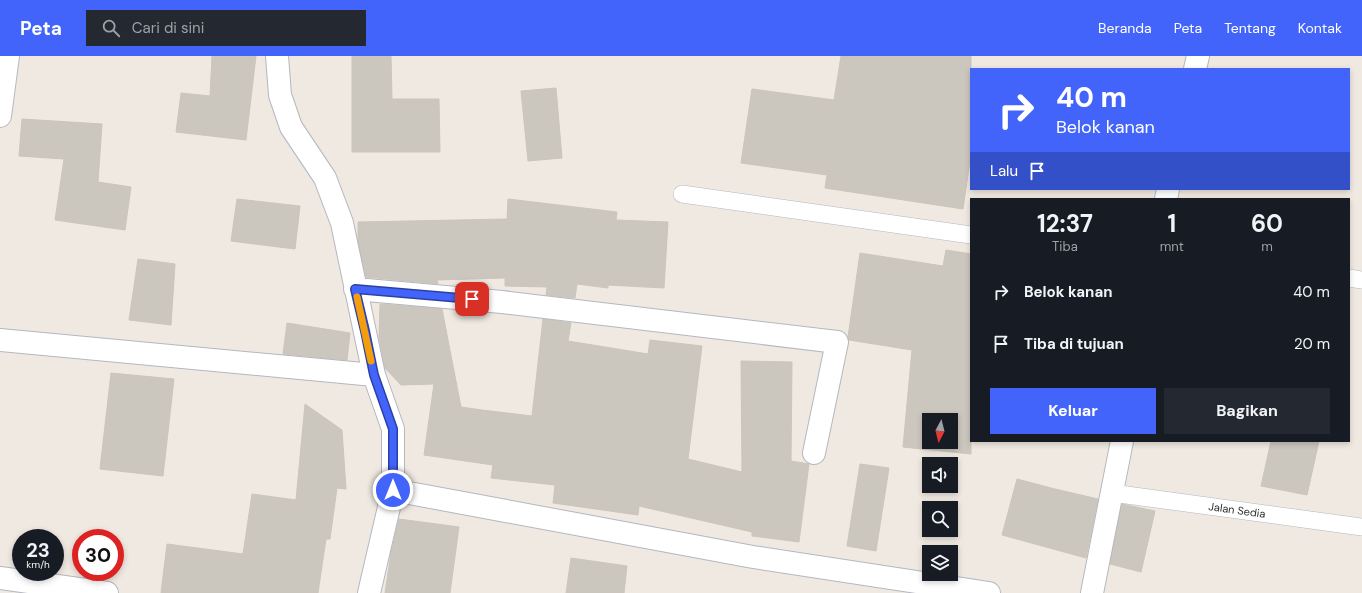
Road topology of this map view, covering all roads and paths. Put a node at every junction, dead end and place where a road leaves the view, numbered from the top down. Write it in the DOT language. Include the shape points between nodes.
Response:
graph roads {
  1 [pos="8,56"];
  2 [pos="277,56"];
  3 [pos="1198,56"];
  4 [pos="1195,68"];
  5 [pos="0,116"];
  6 [pos="682,194"];
  7 [pos="970,235"];
  8 [pos="1350,278"];
  9 [pos="1362,280"];
  10 [pos="355,289"];
  11 [pos="0,340"];
  12 [pos="374,375"];
  13 [pos="1122,442"];
  14 [pos="814,453"];
  15 [pos="393,490"];
  16 [pos="1112,493"];
  17 [pos="1362,527"];
  18 [pos="0,578"];
  19 [pos="106,593"];
  20 [pos="370,593"];
  21 [pos="989,593"];
  22 [pos="1092,593"];
  1 -- 5 [label="street"];
  2 -- 10 [label="street" via="280,95 291,127 325,178 342,223"];
  3 -- 4 [label="street"];
  6 -- 7 [label="lane"];
  8 -- 9 [label="lane"];
  10 -- 12 [label="street"];
  10 -- 14 [label="street" via="502,302 837,342"];
  11 -- 12 [label="street"];
  12 -- 15 [label="street" via="393,429"];
  13 -- 16 [label="street"];
  15 -- 20 [label="street"];
  15 -- 21 [label="street" via="753,557"];
  16 -- 17 [label="lane, Jalan Sedia"];
  16 -- 22 [label="street"];
  18 -- 19 [label="street"];
}
